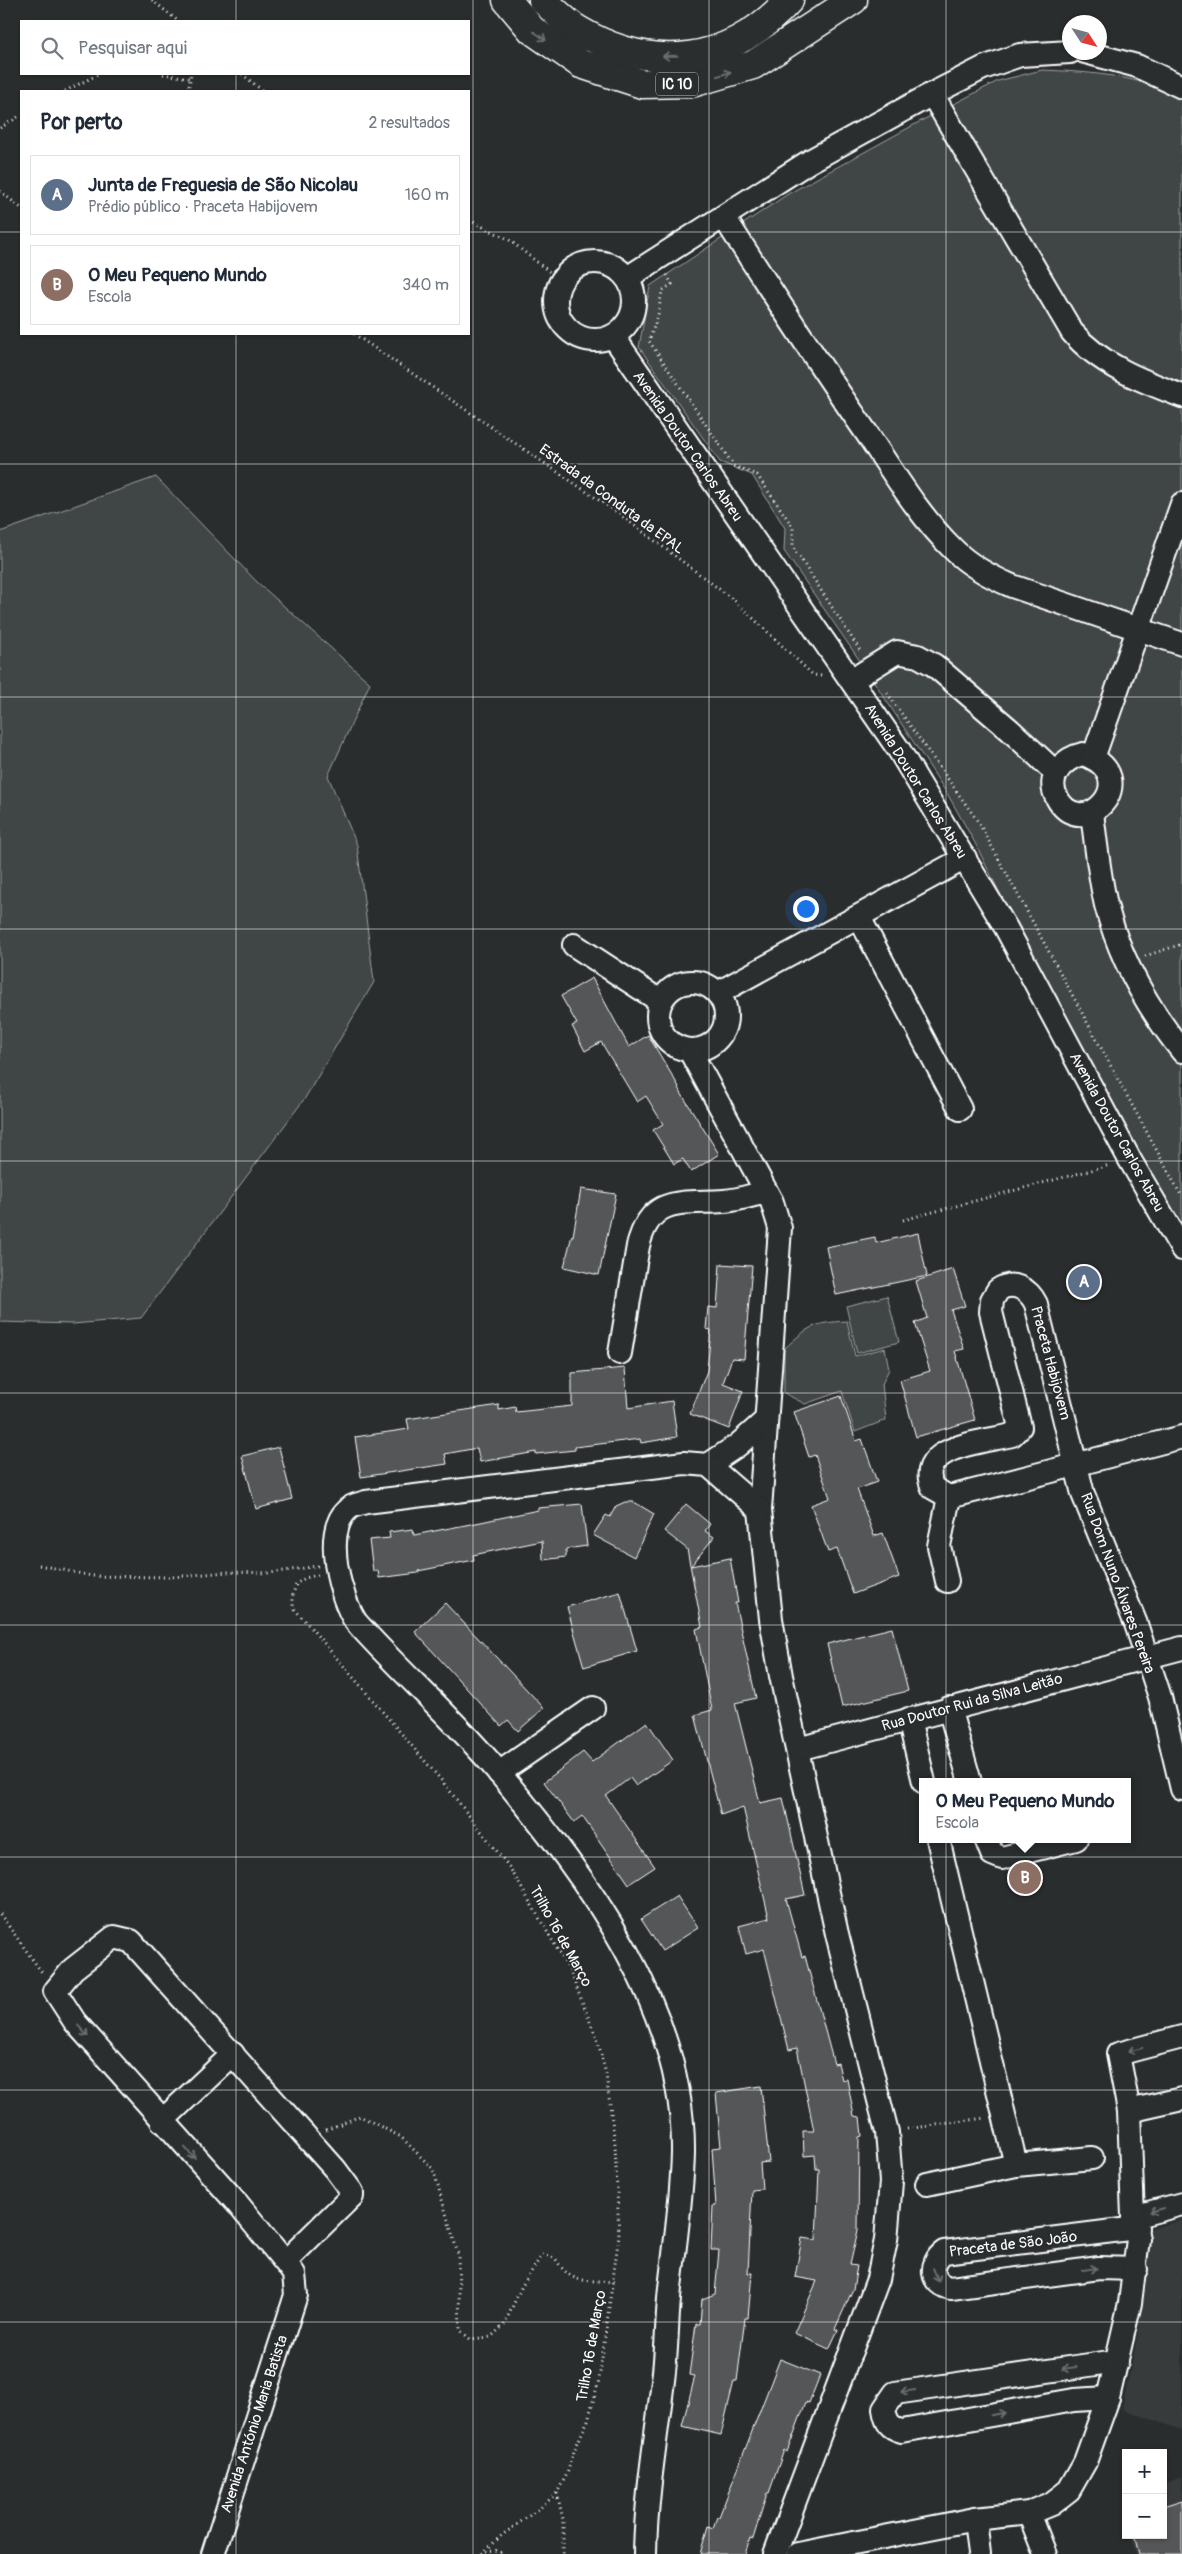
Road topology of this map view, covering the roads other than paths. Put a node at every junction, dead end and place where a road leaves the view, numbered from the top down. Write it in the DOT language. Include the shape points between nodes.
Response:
graph roads {
  1 [pos="507,0"];
  2 [pos="542,0"];
  3 [pos="788,0"];
  4 [pos="853,0"];
  5 [pos="1062,52"];
  6 [pos="1107,58"];
  7 [pos="1182,88"];
  8 [pos="932,94"];
  9 [pos="724,217"];
  10 [pos="626,278"];
  11 [pos="612,336"];
  12 [pos="1182,396"];
  13 [pos="1182,504"];
  14 [pos="1137,628"];
  15 [pos="1182,644"];
  16 [pos="852,680"];
  17 [pos="1093,758"];
  18 [pos="1056,773"];
  19 [pos="1092,814"];
  20 [pos="966,858"];
  21 [pos="859,917"];
  22 [pos="574,945"];
  23 [pos="718,993"];
  24 [pos="660,1001"];
  25 [pos="690,1051"];
  26 [pos="1182,1051"];
  27 [pos="960,1109"];
  28 [pos="766,1192"];
  29 [pos="1182,1248"];
  30 [pos="620,1353"];
  31 [pos="766,1420"];
  32 [pos="1182,1437"];
  33 [pos="1077,1464"];
  34 [pos="708,1465"];
  35 [pos="949,1497"];
  36 [pos="760,1510"];
  37 [pos="947,1581"];
  38 [pos="1182,1648"];
  39 [pos="1146,1656"];
  40 [pos="593,1708"];
  41 [pos="950,1708"];
  42 [pos="909,1719"];
  43 [pos="798,1748"];
  44 [pos="499,1773"];
  45 [pos="923,1778"];
  46 [pos="969,1778"];
  47 [pos="1182,1789"];
  48 [pos="939,1843"];
  49 [pos="988,1843"];
  50 [pos="1060,1843"];
  51 [pos="1182,2037"];
  52 [pos="233,2054"];
  53 [pos="1182,2099"];
  54 [pos="1129,2111"];
  55 [pos="162,2121"];
  56 [pos="1092,2158"];
  57 [pos="1016,2166"];
  58 [pos="927,2184"];
  59 [pos="1182,2204"];
  60 [pos="1135,2223"];
  61 [pos="284,2262"];
  62 [pos="1136,2269"];
  63 [pos="1117,2362"];
  64 [pos="1108,2398"];
  65 [pos="1029,2513"];
  66 [pos="975,2519"];
  67 [pos="213,2554"];
  68 [pos="645,2554"];
  69 [pos="776,2554"];
  70 [pos="798,2554"];
  71 [pos="979,2554"];
  72 [pos="1045,2554"];
  1 -- 4 [label="highway, IC 10, one-way" via="532,30 581,64 642,84 692,83 753,65"];
  3 -- 2 [label="highway, IC 10, one-way" via="756,31 734,44 710,53 668,57 621,52 576,29"];
  5 -- 8 [label="street" via="1020,55 983,68"];
  6 -- 7 [label="street" via="1137,66"];
  8 -- 9 [label="street" via="810,161"];
  8 -- 12 [label="street" via="1072,332 1109,364"];
  9 -- 10 [label="street"];
  9 -- 14 [label="street" via="888,465 955,552 984,573 1012,586"];
  10 -- 11 [label="street" via="635,302 629,321"];
  10 -- 11 [label="street" via="610,264 596,261 580,264 561,281 556,292 561,321 572,334 592,341"];
  11 -- 16 [label="street, Avenida Doutor Carlos Abreu"];
  13 -- 14 [label="street"];
  14 -- 15 [label="street"];
  14 -- 17 [label="street"];
  16 -- 18 [label="street" via="897,652 918,656 946,674"];
  16 -- 20 [label="street, Avenida Doutor Carlos Abreu"];
  17 -- 18 [label="street" via="1083,754 1072,757"];
  17 -- 19 [label="street" via="1106,768 1111,779 1110,791 1103,804"];
  18 -- 19 [label="street" via="1053,783 1055,795 1062,804 1072,812"];
  19 -- 26 [label="street" via="1106,904 1126,963 1154,1013"];
  20 -- 21 [label="street"];
  20 -- 29 [label="street, Avenida Doutor Carlos Abreu" via="1042,992 1130,1160"];
  21 -- 23 [label="street"];
  21 -- 27 [label="street"];
  22 -- 24 [label="street"];
  23 -- 24 [label="street" via="698,982 686,982 666,992"];
  23 -- 25 [label="street" via="724,1003 725,1025 712,1044"];
  24 -- 25 [label="street" via="657,1011 662,1034 674,1046"];
  25 -- 28 [label="street"];
  28 -- 30 [label="street" via="724,1201 668,1204 654,1214 641,1233"];
  28 -- 31 [label="street" via="775,1210 781,1236"];
  31 -- 34 [label="street" via="738,1445"];
  31 -- 36 [label="street"];
  32 -- 33 [label="street"];
  33 -- 35 [label="street"];
  33 -- 35 [label="street, Praceta Habijovem" via="1036,1304 1028,1292 1009,1285 998,1290 992,1300 991,1312 1021,1424 1012,1435 937,1456 929,1469 929,1479 933,1488"];
  33 -- 39 [label="street, Rua Dom Nuno Álvares Pereira" via="1083,1494"];
  34 -- 36 [label="street"];
  34 -- 44 [label="street" via="684,1463 366,1502 351,1506 342,1515 336,1568 344,1601 356,1622"];
  35 -- 37 [label="street" via="940,1546"];
  36 -- 43 [label="street" via="776,1648"];
  38 -- 39 [label="street, Rua Doutor Rui da Silva Leitão"];
  39 -- 41 [label="street, Rua Doutor Rui da Silva Leitão"];
  39 -- 47 [label="street, Rua Dom Nuno Álvares Pereira" via="1160,1697"];
  40 -- 44 [label="street"];
  41 -- 42 [label="street, Rua Doutor Rui da Silva Leitão"];
  41 -- 46 [label="street"];
  42 -- 43 [label="street, Rua Doutor Rui da Silva Leitão"];
  42 -- 45 [label="street"];
  43 -- 69 [label="street" via="837,1934 886,2132 891,2182 878,2278"];
  44 -- 68 [label="street" via="585,1887 633,1962 664,2036 681,2108 680,2205 652,2459"];
  48 -- 57 [label="street"];
  49 -- 50 [label="street" via="992,1854 1002,1858"];
  51 -- 54 [label="street, one-way" via="1118,2054"];
  52 -- 55 [label="street"];
  52 -- 55 [label="street, one-way" via="131,1941 114,1937 74,1969 55,1991 75,2022"];
  52 -- 61 [label="street" via="348,2186 352,2196"];
  53 -- 54 [label="street"];
  54 -- 60 [label="street"];
  55 -- 61 [label="street, one-way" via="237,2203"];
  56 -- 57 [label="street"];
  57 -- 58 [label="street"];
  59 -- 60 [label="street, one-way"];
  60 -- 62 [label="street"];
  60 -- 62 [label="street, Praceta de São João, one-way" via="944,2252 938,2256 933,2268 940,2284 951,2288 1100,2268"];
  61 -- 67 [label="street, Avenida António Maria Batista" via="294,2274 296,2295"];
  62 -- 63 [label="street"];
  63 -- 64 [label="street"];
  63 -- 64 [label="street, one-way" via="895,2393 884,2409 887,2423 902,2431 1074,2400"];
  64 -- 65 [label="street" via="1077,2479 1062,2497"];
  65 -- 66 [label="street"];
  65 -- 72 [label="street"];
  66 -- 70 [label="street"];
  66 -- 71 [label="street"];
}
